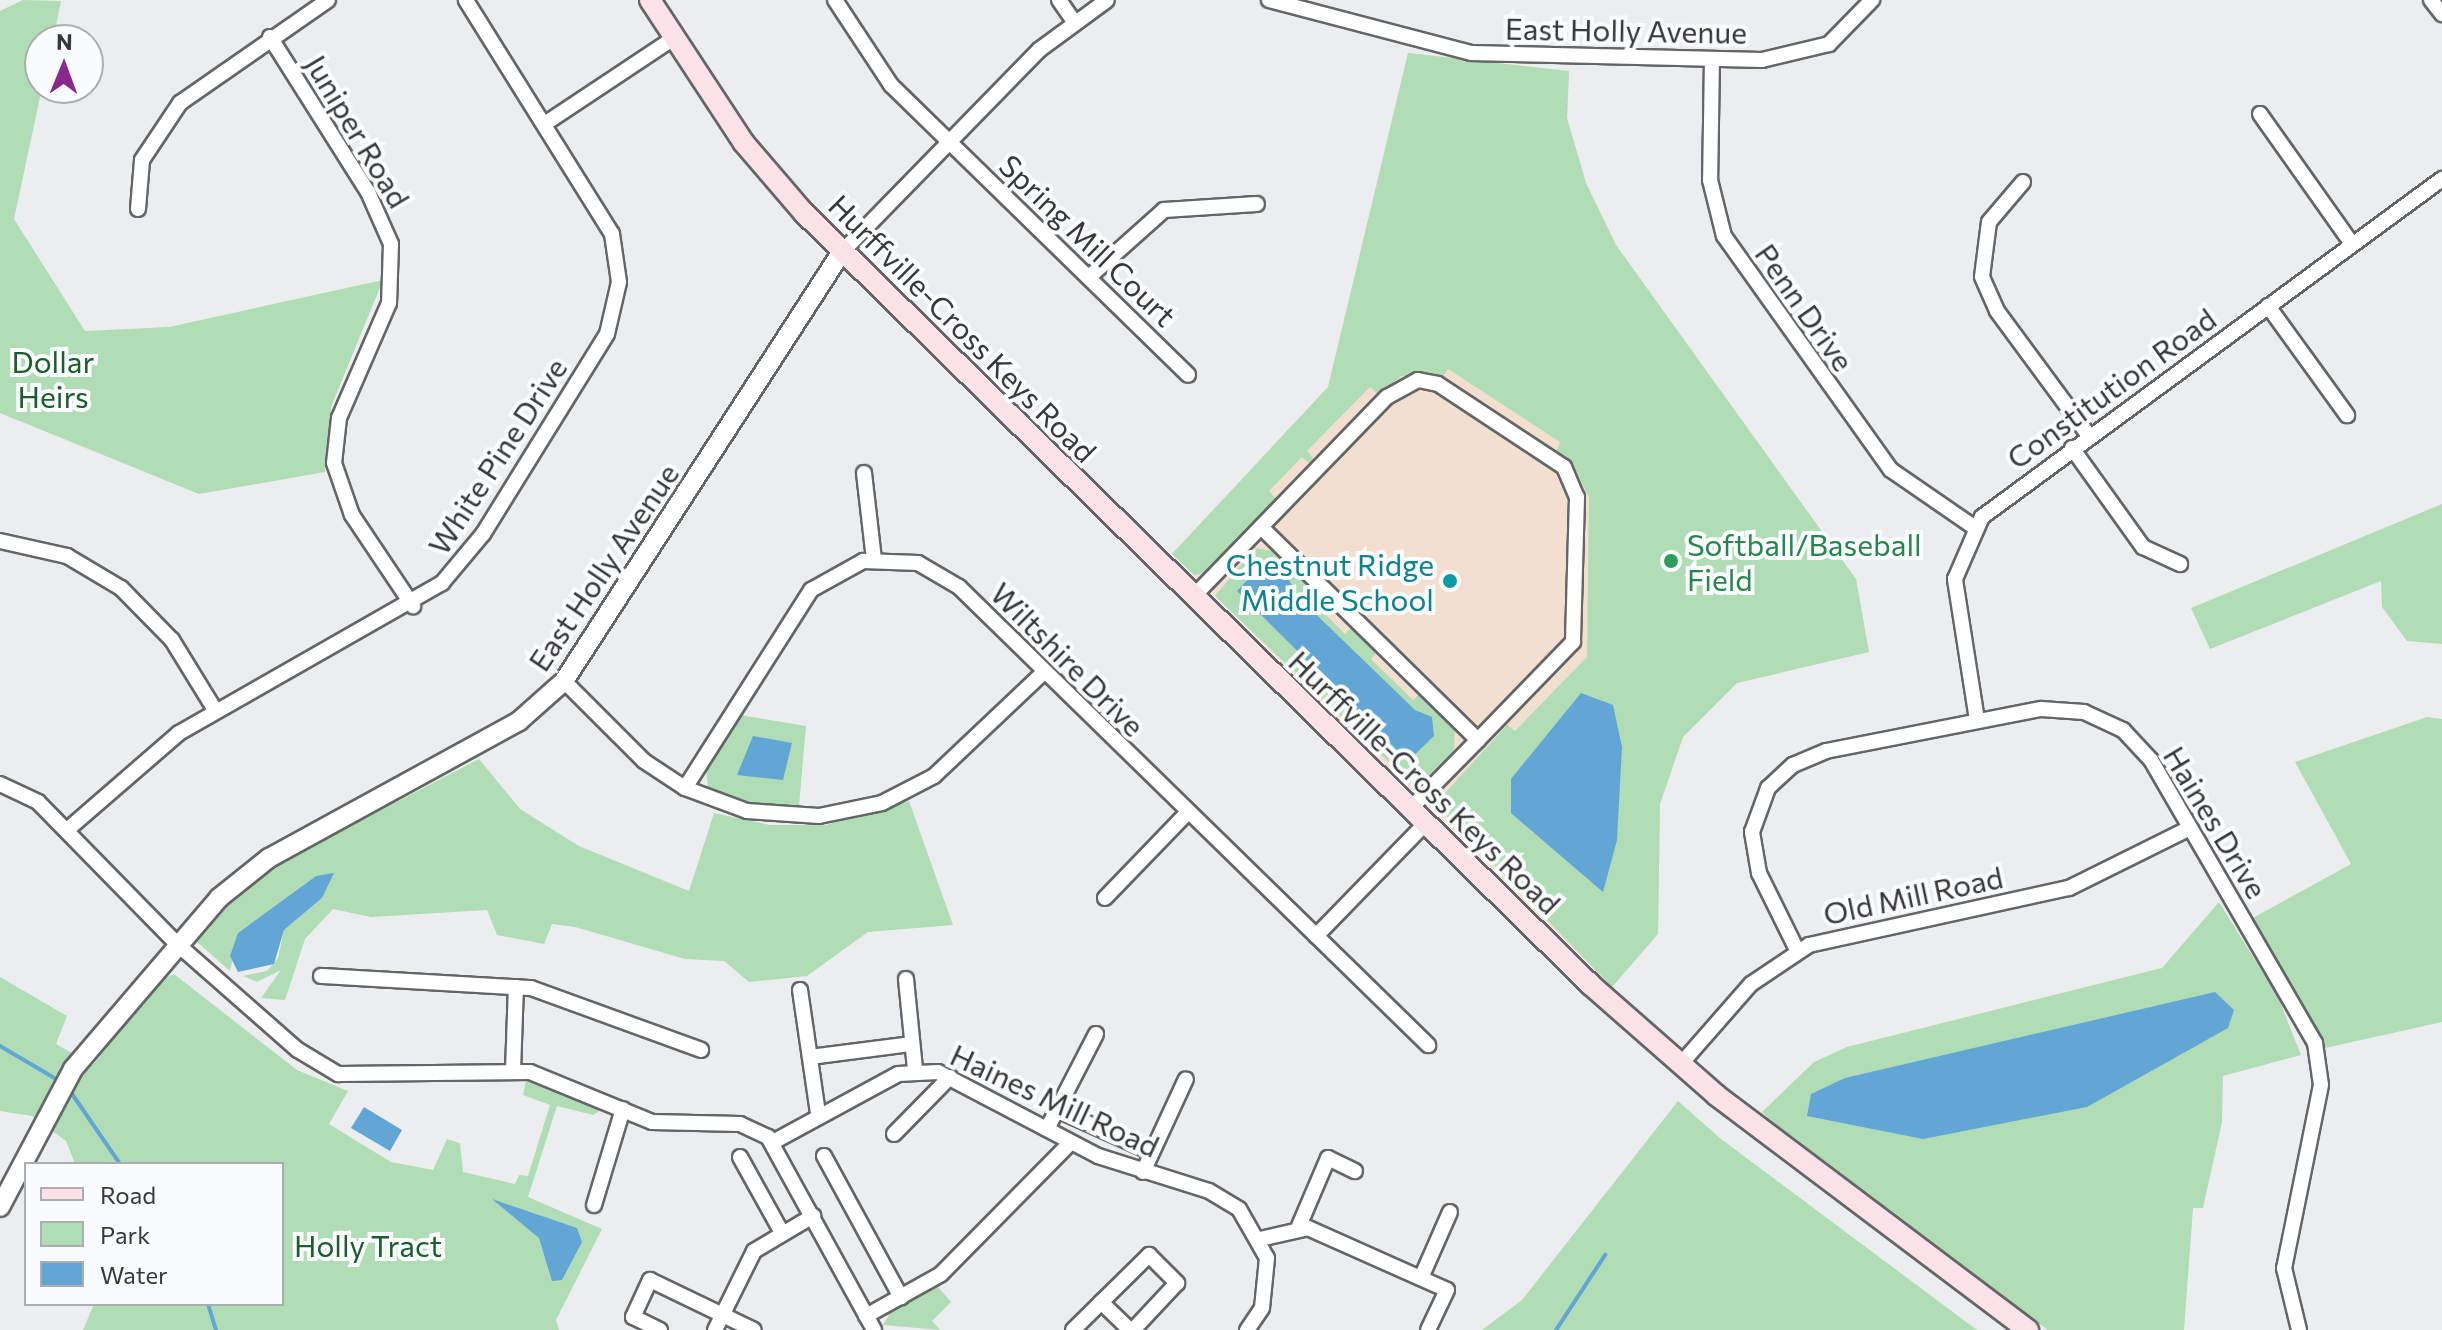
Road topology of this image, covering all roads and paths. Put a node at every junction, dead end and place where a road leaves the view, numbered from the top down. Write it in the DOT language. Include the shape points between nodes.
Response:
graph roads {
  1 [pos="328,0"];
  2 [pos="466,0"];
  3 [pos="650,0"];
  4 [pos="835,0"];
  5 [pos="1059,0"];
  6 [pos="1107,0"];
  7 [pos="1269,0"];
  8 [pos="1872,0"];
  9 [pos="2431,0"];
  10 [pos="2442,14"];
  11 [pos="1073,20"];
  12 [pos="270,37"];
  13 [pos="674,38"];
  14 [pos="1712,59"];
  15 [pos="2260,114"];
  16 [pos="546,123"];
  17 [pos="950,141"];
  18 [pos="2442,179"];
  19 [pos="2023,182"];
  20 [pos="1257,204"];
  21 [pos="138,209"];
  22 [pos="2352,244"];
  23 [pos="841,253"];
  24 [pos="1089,277"];
  25 [pos="2268,306"];
  26 [pos="1188,375"];
  27 [pos="2347,415"];
  28 [pos="2089,436"];
  29 [pos="2072,448"];
  30 [pos="864,473"];
  31 [pos="1261,527"];
  32 [pos="1974,527"];
  33 [pos="0,541"];
  34 [pos="874,559"];
  35 [pos="2180,564"];
  36 [pos="1193,597"];
  37 [pos="413,606"];
  38 [pos="1044,672"];
  39 [pos="564,681"];
  40 [pos="215,710"];
  41 [pos="1977,720"];
  42 [pos="1478,740"];
  43 [pos="0,784"];
  44 [pos="685,788"];
  45 [pos="1188,812"];
  46 [pos="1418,816"];
  47 [pos="2190,828"];
  48 [pos="67,830"];
  49 [pos="1105,898"];
  50 [pos="1316,936"];
  51 [pos="176,943"];
  52 [pos="1797,950"];
  53 [pos="321,976"];
  54 [pos="906,979"];
  55 [pos="516,987"];
  56 [pos="800,990"];
  57 [pos="1096,1034"];
  58 [pos="912,1044"];
  59 [pos="1428,1045"];
  60 [pos="701,1050"];
  61 [pos="810,1057"];
  62 [pos="1680,1065"];
  63 [pos="915,1069"];
  64 [pos="513,1071"];
  65 [pos="950,1077"];
  66 [pos="1186,1079"];
  67 [pos="623,1109"];
  68 [pos="1058,1110"];
  69 [pos="818,1114"];
  70 [pos="1047,1129"];
  71 [pos="894,1134"];
  72 [pos="773,1142"];
  73 [pos="1071,1142"];
  74 [pos="1151,1152"];
  75 [pos="824,1156"];
  76 [pos="740,1157"];
  77 [pos="1355,1171"];
  78 [pos="1143,1172"];
  79 [pos="594,1205"];
  80 [pos="0,1207"];
  81 [pos="1450,1212"];
  82 [pos="813,1216"];
  83 [pos="1299,1226"];
  84 [pos="781,1231"];
  85 [pos="1260,1239"];
  86 [pos="1421,1278"];
  87 [pos="901,1297"];
  88 [pos="1101,1302"];
  89 [pos="722,1314"];
  90 [pos="866,1316"];
  91 [pos="660,1330"];
  92 [pos="715,1330"];
  93 [pos="754,1330"];
  94 [pos="874,1330"];
  95 [pos="1073,1330"];
  96 [pos="1131,1330"];
  97 [pos="1247,1330"];
  98 [pos="1428,1330"];
  99 [pos="2028,1330"];
  100 [pos="2299,1330"];
  1 -- 12 [label="street"];
  2 -- 16 [label="street, White Pine Drive"];
  3 -- 13 [label="main road, Hurffville-Cross Keys Road"];
  4 -- 17 [label="street, Spring Mill Court" via="891,85"];
  5 -- 11 [label="street"];
  6 -- 11 [label="street, East Holly Avenue"];
  7 -- 14 [label="street, East Holly Avenue" via="1471,53"];
  8 -- 14 [label="street, East Holly Avenue" via="1842,36 1815,51 1777,60"];
  9 -- 10 [label="street"];
  11 -- 17 [label="street, East Holly Avenue"];
  12 -- 21 [label="street" via="204,82 161,125 142,160"];
  12 -- 37 [label="street, Juniper Road" via="368,192 391,244 389,303 339,418 334,463 352,515"];
  13 -- 16 [label="street"];
  13 -- 23 [label="main road, Hurffville-Cross Keys Road" via="754,156"];
  14 -- 32 [label="street, Penn Drive" via="1710,180 1724,236 1891,470"];
  15 -- 22 [label="street"];
  16 -- 37 [label="street, White Pine Drive" via="612,234 619,270 612,321 483,534"];
  17 -- 23 [label="street, East Holly Avenue"];
  17 -- 24 [label="street, Spring Mill Court"];
  18 -- 22 [label="street, Constitution Road"];
  19 -- 28 [label="street" via="1989,222 1982,277 1997,311"];
  20 -- 24 [label="street" via="1164,210"];
  22 -- 25 [label="street, Constitution Road"];
  23 -- 36 [label="main road, Hurffville-Cross Keys Road"];
  23 -- 39 [label="street, East Holly Avenue"];
  24 -- 26 [label="street, Spring Mill Court"];
  25 -- 27 [label="street"];
  25 -- 28 [label="street, Constitution Road"];
  28 -- 29 [label="street, Constitution Road"];
  29 -- 32 [label="street, Constitution Road"];
  29 -- 35 [label="street" via="2143,547"];
  30 -- 34 [label="street"];
  31 -- 36 [label="street"];
  31 -- 42 [label="street"];
  31 -- 42 [label="street" via="1387,397 1418,380 1438,384 1564,467 1577,497 1573,642"];
  32 -- 41 [label="street" via="1955,590"];
  33 -- 40 [label="street" via="53,550 111,580 165,631"];
  34 -- 38 [label="street, Wiltshire Drive" via="907,560 940,572"];
  34 -- 44 [label="street, Wiltshire Drive" via="833,573 805,596"];
  36 -- 46 [label="main road, Hurffville-Cross Keys Road"];
  37 -- 40 [label="street, White Pine Drive"];
  38 -- 44 [label="street" via="959,758 882,803 832,815 777,815"];
  38 -- 45 [label="street, Wiltshire Drive"];
  39 -- 44 [label="street" via="644,761"];
  39 -- 51 [label="street, East Holly Avenue" via="493,736 269,858"];
  40 -- 48 [label="street, White Pine Drive" via="141,761"];
  41 -- 47 [label="street, Haines Drive" via="2055,708 2111,722 2151,760"];
  41 -- 52 [label="street, Haines Drive" via="1812,755 1768,788 1754,822 1755,860"];
  42 -- 46 [label="street"];
  43 -- 48 [label="street" via="28,794"];
  45 -- 49 [label="street"];
  45 -- 50 [label="street, Wiltshire Drive"];
  46 -- 50 [label="street"];
  46 -- 62 [label="main road, Hurffville-Cross Keys Road"];
  47 -- 52 [label="street, Old Mill Road" via="2069,888 1846,933"];
  47 -- 100 [label="street, Haines Drive" via="2318,1057 2319,1099 2284,1268"];
  48 -- 51 [label="street"];
  50 -- 59 [label="street, Wiltshire Drive"];
  51 -- 64 [label="street" via="298,1050 338,1074 392,1079"];
  51 -- 80 [label="street, East Holly Avenue" via="73,1069"];
  52 -- 62 [label="street, Old Mill Road" via="1744,991"];
  53 -- 55 [label="street"];
  54 -- 58 [label="street"];
  55 -- 60 [label="street" via="546,991"];
  55 -- 64 [label="street"];
  56 -- 61 [label="street"];
  57 -- 68 [label="street"];
  58 -- 61 [label="street"];
  58 -- 63 [label="street"];
  61 -- 69 [label="street"];
  62 -- 99 [label="main road, Hurffville-Cross Keys Road"];
  63 -- 65 [label="street, Haines Mill Road"];
  63 -- 69 [label="street, Haines Mill Road"];
  64 -- 67 [label="street" via="562,1080"];
  65 -- 70 [label="street, Haines Mill Road"];
  65 -- 71 [label="street"];
  66 -- 74 [label="street"];
  67 -- 72 [label="street" via="665,1125 740,1124"];
  67 -- 79 [label="street"];
  68 -- 70 [label="street"];
  68 -- 74 [label="street"];
  69 -- 72 [label="street, Haines Mill Road"];
  70 -- 73 [label="street, Haines Mill Road"];
  72 -- 82 [label="street"];
  73 -- 78 [label="street, Haines Mill Road"];
  73 -- 87 [label="street" via="949,1267"];
  74 -- 78 [label="street"];
  75 -- 87 [label="street"];
  76 -- 84 [label="street"];
  77 -- 83 [label="street" via="1328,1158"];
  78 -- 85 [label="street, Haines Mill Road" via="1220,1195"];
  81 -- 86 [label="street"];
  82 -- 84 [label="street"];
  82 -- 90 [label="street"];
  83 -- 85 [label="street"];
  83 -- 86 [label="street"];
  84 -- 89 [label="street" via="749,1257"];
  85 -- 97 [label="street" via="1265,1291"];
  86 -- 98 [label="street" via="1447,1290"];
  87 -- 90 [label="street"];
  88 -- 95 [label="street"];
  88 -- 96 [label="street"];
  88 -- 96 [label="street" via="1149,1255 1177,1283"];
  89 -- 91 [label="street" via="650,1280 633,1317"];
  89 -- 92 [label="street"];
  89 -- 93 [label="street"];
  90 -- 94 [label="street"];
}
